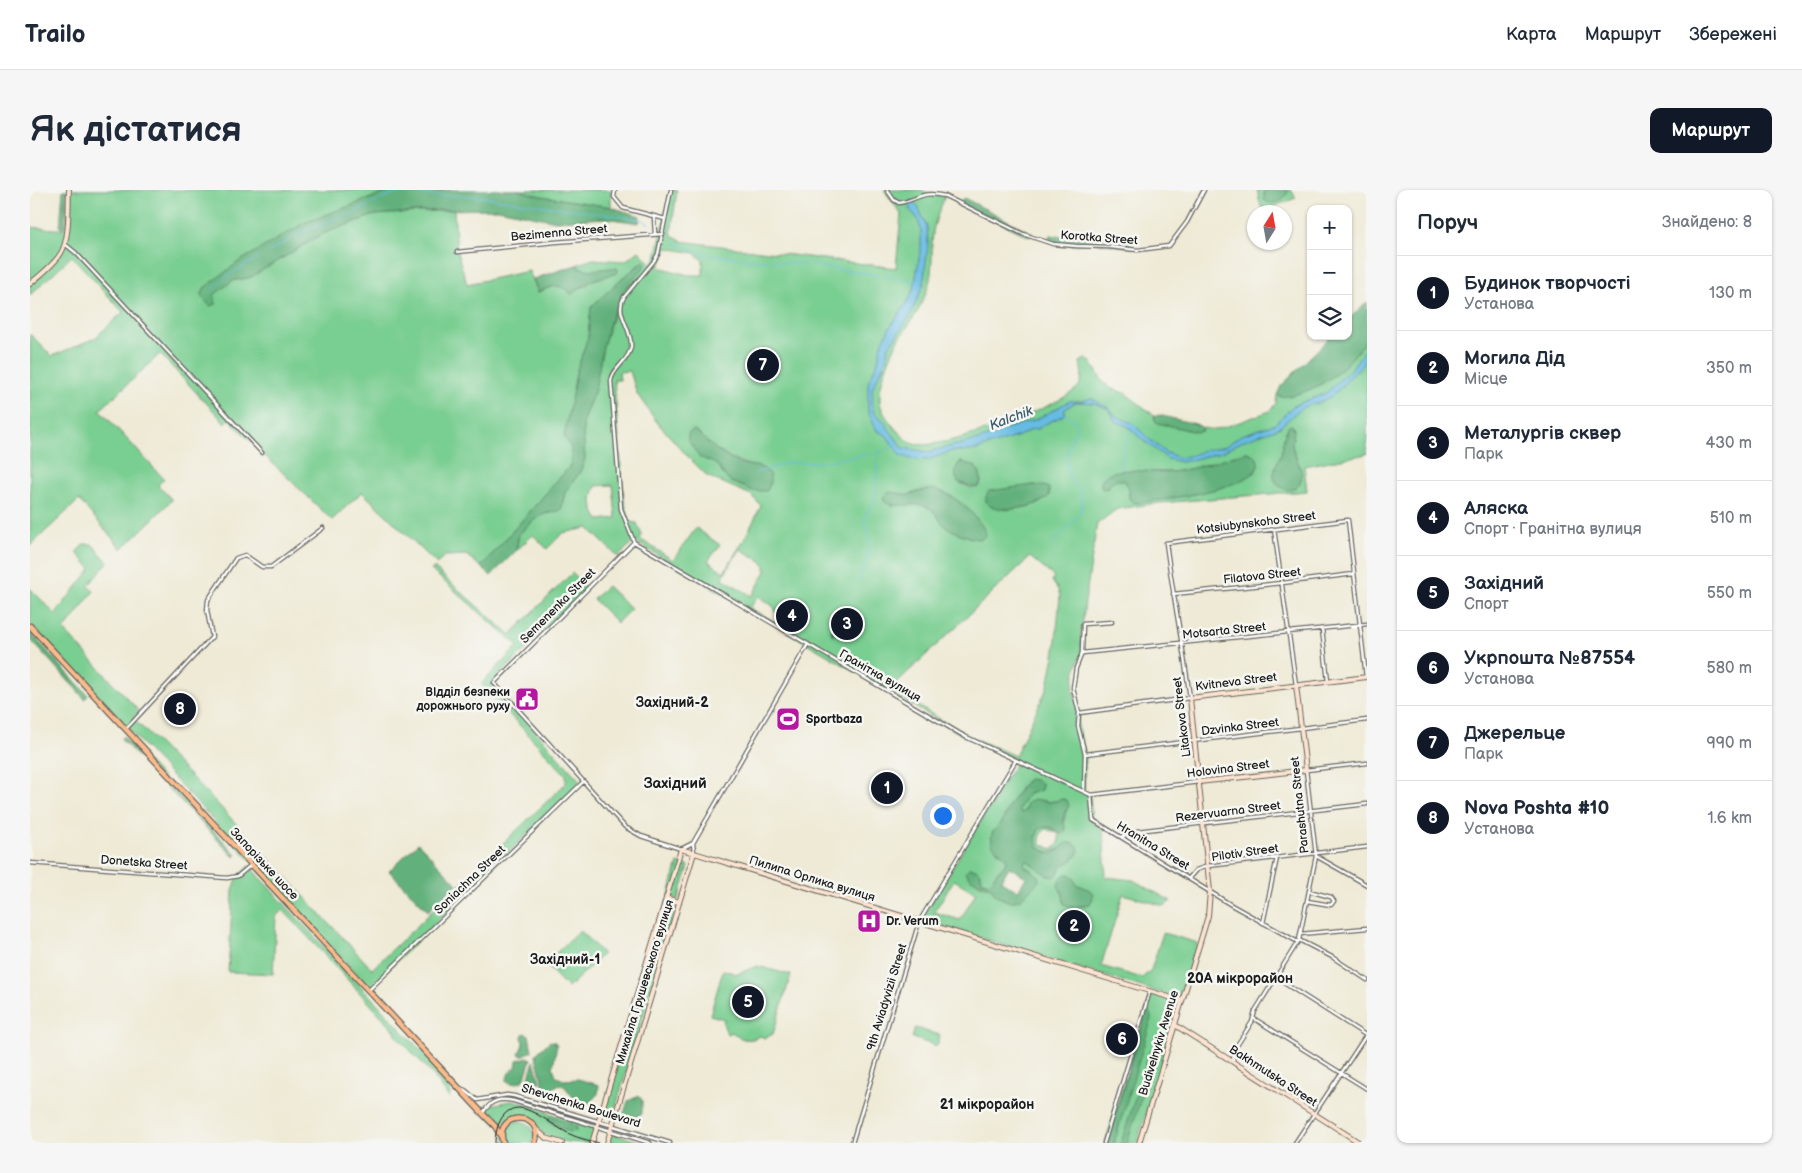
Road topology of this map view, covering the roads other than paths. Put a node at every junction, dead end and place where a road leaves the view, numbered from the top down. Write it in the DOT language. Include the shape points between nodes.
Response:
graph roads {
  1 [pos="69,190"];
  2 [pos="615,190"];
  3 [pos="670,190"];
  4 [pos="887,190"];
  5 [pos="1204,190"];
  6 [pos="654,217"];
  7 [pos="665,219"];
  8 [pos="656,234"];
  9 [pos="662,234"];
  10 [pos="65,244"];
  11 [pos="457,252"];
  12 [pos="30,284"];
  13 [pos="262,454"];
  14 [pos="323,528"];
  15 [pos="1274,529"];
  16 [pos="634,542"];
  17 [pos="1166,543"];
  18 [pos="1354,574"];
  19 [pos="1282,584"];
  20 [pos="1173,594"];
  21 [pos="1112,622"];
  22 [pos="1367,624"];
  23 [pos="1360,625"];
  24 [pos="30,626"];
  25 [pos="1322,629"];
  26 [pos="1289,633"];
  27 [pos="808,644"];
  28 [pos="1182,644"];
  29 [pos="1082,653"];
  30 [pos="1366,677"];
  31 [pos="1328,681"];
  32 [pos="494,683"];
  33 [pos="1296,685"];
  34 [pos="1190,698"];
  35 [pos="1079,713"];
  36 [pos="1367,720"];
  37 [pos="1301,728"];
  38 [pos="126,729"];
  39 [pos="1194,741"];
  40 [pos="1086,754"];
  41 [pos="1016,760"];
  42 [pos="1367,763"];
  43 [pos="1306,770"];
  44 [pos="583,782"];
  45 [pos="1199,782"];
  46 [pos="1084,792"];
  47 [pos="1091,795"];
  48 [pos="1367,804"];
  49 [pos="1311,811"];
  50 [pos="1203,824"];
  51 [pos="1122,837"];
  52 [pos="693,843"];
  53 [pos="1367,846"];
  54 [pos="680,849"];
  55 [pos="694,853"];
  56 [pos="1316,854"];
  57 [pos="1277,857"];
  58 [pos="30,864"];
  59 [pos="251,864"];
  60 [pos="1208,866"];
  61 [pos="1189,878"];
  62 [pos="1367,885"];
  63 [pos="1210,890"];
  64 [pos="1309,891"];
  65 [pos="666,898"];
  66 [pos="1307,901"];
  67 [pos="679,902"];
  68 [pos="919,922"];
  69 [pos="1263,922"];
  70 [pos="1367,928"];
  71 [pos="1300,934"];
  72 [pos="1298,941"];
  73 [pos="1276,978"];
  74 [pos="1367,980"];
  75 [pos="368,991"];
  76 [pos="1150,991"];
  77 [pos="1182,1001"];
  78 [pos="1253,1018"];
  79 [pos="1175,1025"];
  80 [pos="1367,1035"];
  81 [pos="1233,1062"];
  82 [pos="1341,1073"];
  83 [pos="459,1088"];
  84 [pos="1367,1089"];
  85 [pos="483,1113"];
  86 [pos="1313,1114"];
  87 [pos="598,1122"];
  88 [pos="506,1124"];
  89 [pos="494,1126"];
  90 [pos="612,1126"];
  91 [pos="597,1127"];
  92 [pos="536,1129"];
  93 [pos="610,1131"];
  94 [pos="503,1141"];
  95 [pos="536,1143"];
  96 [pos="562,1143"];
  97 [pos="592,1143"];
  98 [pos="607,1143"];
  99 [pos="650,1143"];
  100 [pos="670,1143"];
  101 [pos="852,1143"];
  102 [pos="1104,1143"];
  103 [pos="1139,1143"];
  104 [pos="1295,1143"];
  105 [pos="1360,1143"];
  1 -- 10 [label="street"];
  2 -- 6 [label="street" via="614,197 623,208"];
  3 -- 7 [label="street"];
  4 -- 5 [label="street, Korotka Street" via="896,202 928,193 945,196 1023,234 1054,244 1138,250 1169,246"];
  6 -- 7 [label="street"];
  6 -- 8 [label="street"];
  7 -- 9 [label="street"];
  8 -- 9 [label="street, Bezimenna Street"];
  8 -- 11 [label="street, Bezimenna Street"];
  9 -- 16 [label="street" via="656,258 621,303 620,310 631,346 612,381 621,509"];
  10 -- 12 [label="street" via="59,257"];
  10 -- 13 [label="street"];
  14 -- 38 [label="street" via="271,567 262,567 245,555 236,558 208,600 212,637"];
  15 -- 17 [label="street, Kotsiubynskoho Street"];
  15 -- 18 [label="street, Kotsiubynskoho Street" via="1348,520"];
  15 -- 19 [label="street, Parashutna Street"];
  16 -- 27 [label="street, Гранітна вулиця"];
  16 -- 32 [label="street, Semenenka Street"];
  17 -- 20 [label="street, Litakova Street"];
  18 -- 19 [label="street, Filatova Street"];
  18 -- 23 [label="street"];
  19 -- 20 [label="street, Filatova Street"];
  19 -- 26 [label="street, Parashutna Street"];
  20 -- 28 [label="street, Litakova Street"];
  21 -- 29 [label="street" via="1082,624"];
  22 -- 23 [label="street, Motsarta Street"];
  23 -- 25 [label="street, Motsarta Street"];
  23 -- 30 [label="street"];
  24 -- 38 [label="main road, Запорізьке шосе"];
  25 -- 26 [label="street, Motsarta Street"];
  25 -- 31 [label="street"];
  26 -- 28 [label="street, Motsarta Street"];
  26 -- 33 [label="street, Parashutna Street"];
  27 -- 41 [label="street, Гранітна вулиця" via="964,736"];
  27 -- 52 [label="street"];
  28 -- 29 [label="street, Motsarta Street"];
  28 -- 34 [label="street, Litakova Street"];
  29 -- 35 [label="street" via="1073,682"];
  30 -- 31 [label="street, Kvitneva Street"];
  31 -- 33 [label="street, Kvitneva Street"];
  32 -- 44 [label="street, Пилипа Орлика вулиця"];
  33 -- 34 [label="street, Kvitneva Street"];
  33 -- 37 [label="street, Parashutna Street"];
  34 -- 35 [label="street, Kvitneva Street"];
  34 -- 39 [label="street, Litakova Street"];
  35 -- 40 [label="street" via="1078,726"];
  36 -- 37 [label="street, Dzvinka Street"];
  37 -- 39 [label="street, Dzvinka Street"];
  37 -- 43 [label="street, Parashutna Street"];
  38 -- 59 [label="main road, Запорізьке шосе"];
  39 -- 40 [label="street, Dzvinka Street"];
  39 -- 45 [label="street, Litakova Street"];
  40 -- 46 [label="street"];
  41 -- 46 [label="street"];
  41 -- 68 [label="street, 9th Aviadyvizii Street"];
  42 -- 43 [label="street, Holovina Street"];
  43 -- 45 [label="street, Holovina Street"];
  43 -- 49 [label="street, Parashutna Street"];
  44 -- 54 [label="street, Пилипа Орлика вулиця" via="631,831"];
  44 -- 75 [label="street, Soniachna Street"];
  45 -- 47 [label="street, Holovina Street"];
  45 -- 50 [label="street, Litakova Street"];
  46 -- 47 [label="street"];
  47 -- 51 [label="street, Hranitna Street" via="1094,820"];
  48 -- 49 [label="street, Rezervuarna Street"];
  49 -- 50 [label="street, Rezervuarna Street"];
  49 -- 56 [label="street, Parashutna Street"];
  50 -- 51 [label="street, Rezervuarna Street" via="1137,831"];
  50 -- 60 [label="street, Litakova Street"];
  51 -- 61 [label="street, Hranitna Street"];
  52 -- 54 [label="street"];
  52 -- 55 [label="street, Михайла Грушевського вулиця"];
  53 -- 56 [label="street, Pilotiv Street"];
  54 -- 55 [label="street, Пилипа Орлика вулиця"];
  54 -- 65 [label="street, Михайла Грушевського вулиця"];
  55 -- 67 [label="street, Михайла Грушевського вулиця"];
  55 -- 68 [label="street, Пилипа Орлика вулиця"];
  56 -- 57 [label="street, Pilotiv Street"];
  56 -- 62 [label="street"];
  56 -- 64 [label="street, Parashutna Street"];
  57 -- 60 [label="street, Pilotiv Street"];
  57 -- 69 [label="street"];
  58 -- 59 [label="street, Donetska Street" via="228,878 238,876"];
  59 -- 75 [label="main road, Запорізьке шосе"];
  60 -- 61 [label="street, Pilotiv Street" via="1196,870"];
  60 -- 63 [label="street, Litakova Street"];
  61 -- 63 [label="street, Hranitna Street"];
  63 -- 69 [label="street, Hranitna Street"];
  63 -- 77 [label="street, Budivelnykiv Avenue" via="1208,916"];
  64 -- 66 [label="street, Parashutna Street"];
  64 -- 66 [label="street" via="1332,897 1334,902 1331,905"];
  65 -- 67 [label="street"];
  65 -- 87 [label="street, Михайла Грушевського вулиця"];
  66 -- 71 [label="street, Parashutna Street"];
  67 -- 90 [label="street, Михайла Грушевського вулиця"];
  68 -- 76 [label="street, Пилипа Орлика вулиця"];
  68 -- 101 [label="street, 9th Aviadyvizii Street"];
  69 -- 72 [label="street, Hranitna Street"];
  70 -- 71 [label="street"];
  71 -- 72 [label="street, Parashutna Street"];
  72 -- 73 [label="street, Parashutna Street"];
  72 -- 74 [label="street, Hranitna Street" via="1332,957"];
  73 -- 78 [label="street, Parashutna Street" via="1254,1011"];
  73 -- 80 [label="street"];
  75 -- 83 [label="main road, Запорізьке шосе"];
  76 -- 77 [label="street, Пилипа Орлика вулиця"];
  76 -- 102 [label="street"];
  77 -- 79 [label="street, Budivelnykiv Avenue"];
  78 -- 81 [label="street, Parashutna Street" via="1234,1050"];
  78 -- 82 [label="street"];
  79 -- 81 [label="street, Bakhmutska Street"];
  79 -- 103 [label="street, Budivelnykiv Avenue"];
  80 -- 82 [label="street"];
  81 -- 86 [label="street, Bakhmutska Street"];
  82 -- 84 [label="street"];
  82 -- 86 [label="street"];
  83 -- 85 [label="main road, Запорізьке шосе"];
  83 -- 87 [label="street, Shevchenka Boulevard" via="477,1100 514,1096"];
  85 -- 89 [label="main road, Запорізьке шосе"];
  85 -- 91 [label="street, Shevchenka Boulevard" via="494,1100 509,1100"];
  86 -- 104 [label="street"];
  86 -- 105 [label="street, Bakhmutska Street"];
  87 -- 90 [label="street, Shevchenka Boulevard"];
  87 -- 91 [label="street, Михайла Грушевського вулиця"];
  88 -- 89 [label="main road"];
  88 -- 92 [label="main road" via="522,1118"];
  88 -- 94 [label="main road"];
  89 -- 94 [label="main road, Запорізьке шосе"];
  90 -- 93 [label="street, Михайла Грушевського вулиця"];
  90 -- 100 [label="street, Shevchenka Boulevard"];
  91 -- 93 [label="street, Shevchenka Boulevard"];
  91 -- 97 [label="street"];
  92 -- 95 [label="main road"];
  92 -- 96 [label="street" via="546,1138"];
  93 -- 98 [label="street"];
  93 -- 99 [label="street, Shevchenka Boulevard"];
}
